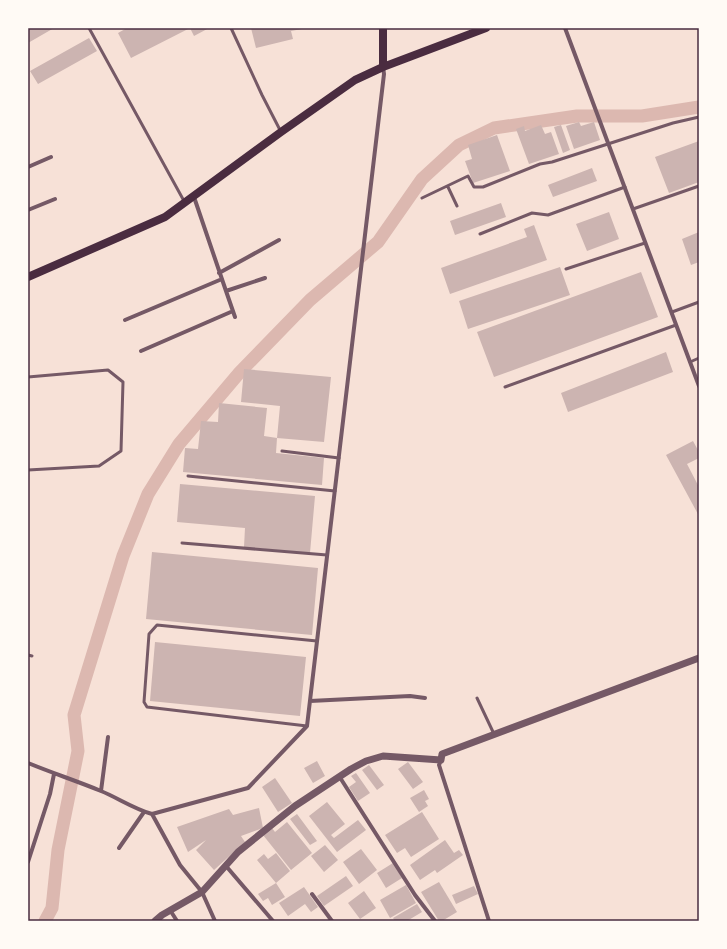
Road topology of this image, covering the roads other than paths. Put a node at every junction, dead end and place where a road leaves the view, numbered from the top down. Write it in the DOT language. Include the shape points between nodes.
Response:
graph roads {
  1 [pos="89,28"];
  2 [pos="231,28"];
  3 [pos="383,28"];
  4 [pos="486,28"];
  5 [pos="565,28"];
  6 [pos="383,66"];
  7 [pos="699,117"];
  8 [pos="281,132"];
  9 [pos="608,144"];
  10 [pos="51,157"];
  11 [pos="28,167"];
  12 [pos="448,186"];
  13 [pos="699,186"];
  14 [pos="625,187"];
  15 [pos="193,196"];
  16 [pos="422,198"];
  17 [pos="54,199"];
  18 [pos="184,203"];
  19 [pos="457,206"];
  20 [pos="633,209"];
  21 [pos="28,210"];
  22 [pos="480,234"];
  23 [pos="279,240"];
  24 [pos="646,243"];
  25 [pos="566,269"];
  26 [pos="219,273"];
  27 [pos="28,277"];
  28 [pos="265,278"];
  29 [pos="222,279"];
  30 [pos="226,291"];
  31 [pos="699,302"];
  32 [pos="233,311"];
  33 [pos="672,312"];
  34 [pos="235,318"];
  35 [pos="125,320"];
  36 [pos="676,326"];
  37 [pos="141,351"];
  38 [pos="699,358"];
  39 [pos="690,362"];
  40 [pos="28,377"];
  41 [pos="699,386"];
  42 [pos="505,387"];
  43 [pos="282,451"];
  44 [pos="339,458"];
  45 [pos="28,470"];
  46 [pos="188,476"];
  47 [pos="335,491"];
  48 [pos="182,543"];
  49 [pos="328,555"];
  50 [pos="317,641"];
  51 [pos="699,658"];
  52 [pos="425,698"];
  53 [pos="477,698"];
  54 [pos="310,701"];
  55 [pos="307,726"];
  56 [pos="494,734"];
  57 [pos="108,737"];
  58 [pos="441,760"];
  59 [pos="28,763"];
  60 [pos="55,775"];
  61 [pos="339,776"];
  62 [pos="99,790"];
  63 [pos="144,812"];
  64 [pos="152,814"];
  65 [pos="119,848"];
  66 [pos="28,860"];
  67 [pos="226,866"];
  68 [pos="202,892"];
  69 [pos="312,894"];
  70 [pos="170,910"];
  71 [pos="155,921"];
  72 [pos="177,921"];
  73 [pos="215,921"];
  74 [pos="273,921"];
  75 [pos="332,921"];
  76 [pos="435,921"];
  77 [pos="489,921"];
  1 -- 18 [label="lane"];
  2 -- 8 [label="lane"];
  3 -- 6 [label="main road"];
  4 -- 6 [label="main road"];
  5 -- 9 [label="street"];
  6 -- 8 [label="main road" via="355,80"];
  6 -- 44 [label="street"];
  7 -- 9 [label="lane"];
  8 -- 15 [label="main road"];
  9 -- 12 [label="lane" via="540,164 483,187 474,187 468,176"];
  9 -- 14 [label="street"];
  10 -- 11 [label="street"];
  12 -- 16 [label="lane"];
  12 -- 19 [label="lane"];
  13 -- 20 [label="lane"];
  14 -- 20 [label="street"];
  14 -- 22 [label="lane" via="548,215 532,213"];
  15 -- 18 [label="main road"];
  15 -- 26 [label="street"];
  17 -- 21 [label="street"];
  18 -- 27 [label="main road" via="165,217"];
  20 -- 24 [label="street"];
  23 -- 26 [label="street"];
  24 -- 25 [label="lane"];
  24 -- 33 [label="street"];
  26 -- 29 [label="street"];
  28 -- 30 [label="street"];
  29 -- 30 [label="street"];
  29 -- 35 [label="street"];
  30 -- 32 [label="street"];
  31 -- 33 [label="lane"];
  32 -- 34 [label="street"];
  32 -- 37 [label="street"];
  33 -- 36 [label="street"];
  36 -- 39 [label="street"];
  36 -- 42 [label="lane"];
  38 -- 39 [label="lane"];
  39 -- 41 [label="street"];
  40 -- 45 [label="lane" via="108,370 123,382 121,451 99,466"];
  43 -- 44 [label="lane"];
  44 -- 47 [label="street"];
  46 -- 47 [label="lane"];
  47 -- 49 [label="street"];
  48 -- 49 [label="lane"];
  49 -- 50 [label="street"];
  50 -- 54 [label="street"];
  50 -- 55 [label="lane" via="157,625 150,634 144,702 147,707"];
  51 -- 56 [label="street"];
  52 -- 54 [label="street" via="410,696"];
  53 -- 56 [label="lane"];
  54 -- 55 [label="street"];
  55 -- 64 [label="street" via="248,788"];
  56 -- 58 [label="street" via="442,754"];
  57 -- 62 [label="street"];
  58 -- 61 [label="street" via="383,756 366,761"];
  58 -- 77 [label="street" via="439,766"];
  59 -- 60 [label="street"];
  60 -- 62 [label="street"];
  60 -- 66 [label="street"];
  61 -- 67 [label="street" via="295,806 238,852"];
  61 -- 76 [label="street" via="415,895"];
  62 -- 63 [label="street"];
  63 -- 64 [label="street"];
  63 -- 65 [label="street"];
  64 -- 68 [label="street" via="180,865"];
  67 -- 68 [label="street"];
  67 -- 74 [label="street"];
  68 -- 70 [label="street"];
  68 -- 73 [label="street"];
  69 -- 75 [label="street"];
  70 -- 71 [label="street"];
  70 -- 72 [label="street"];
}
